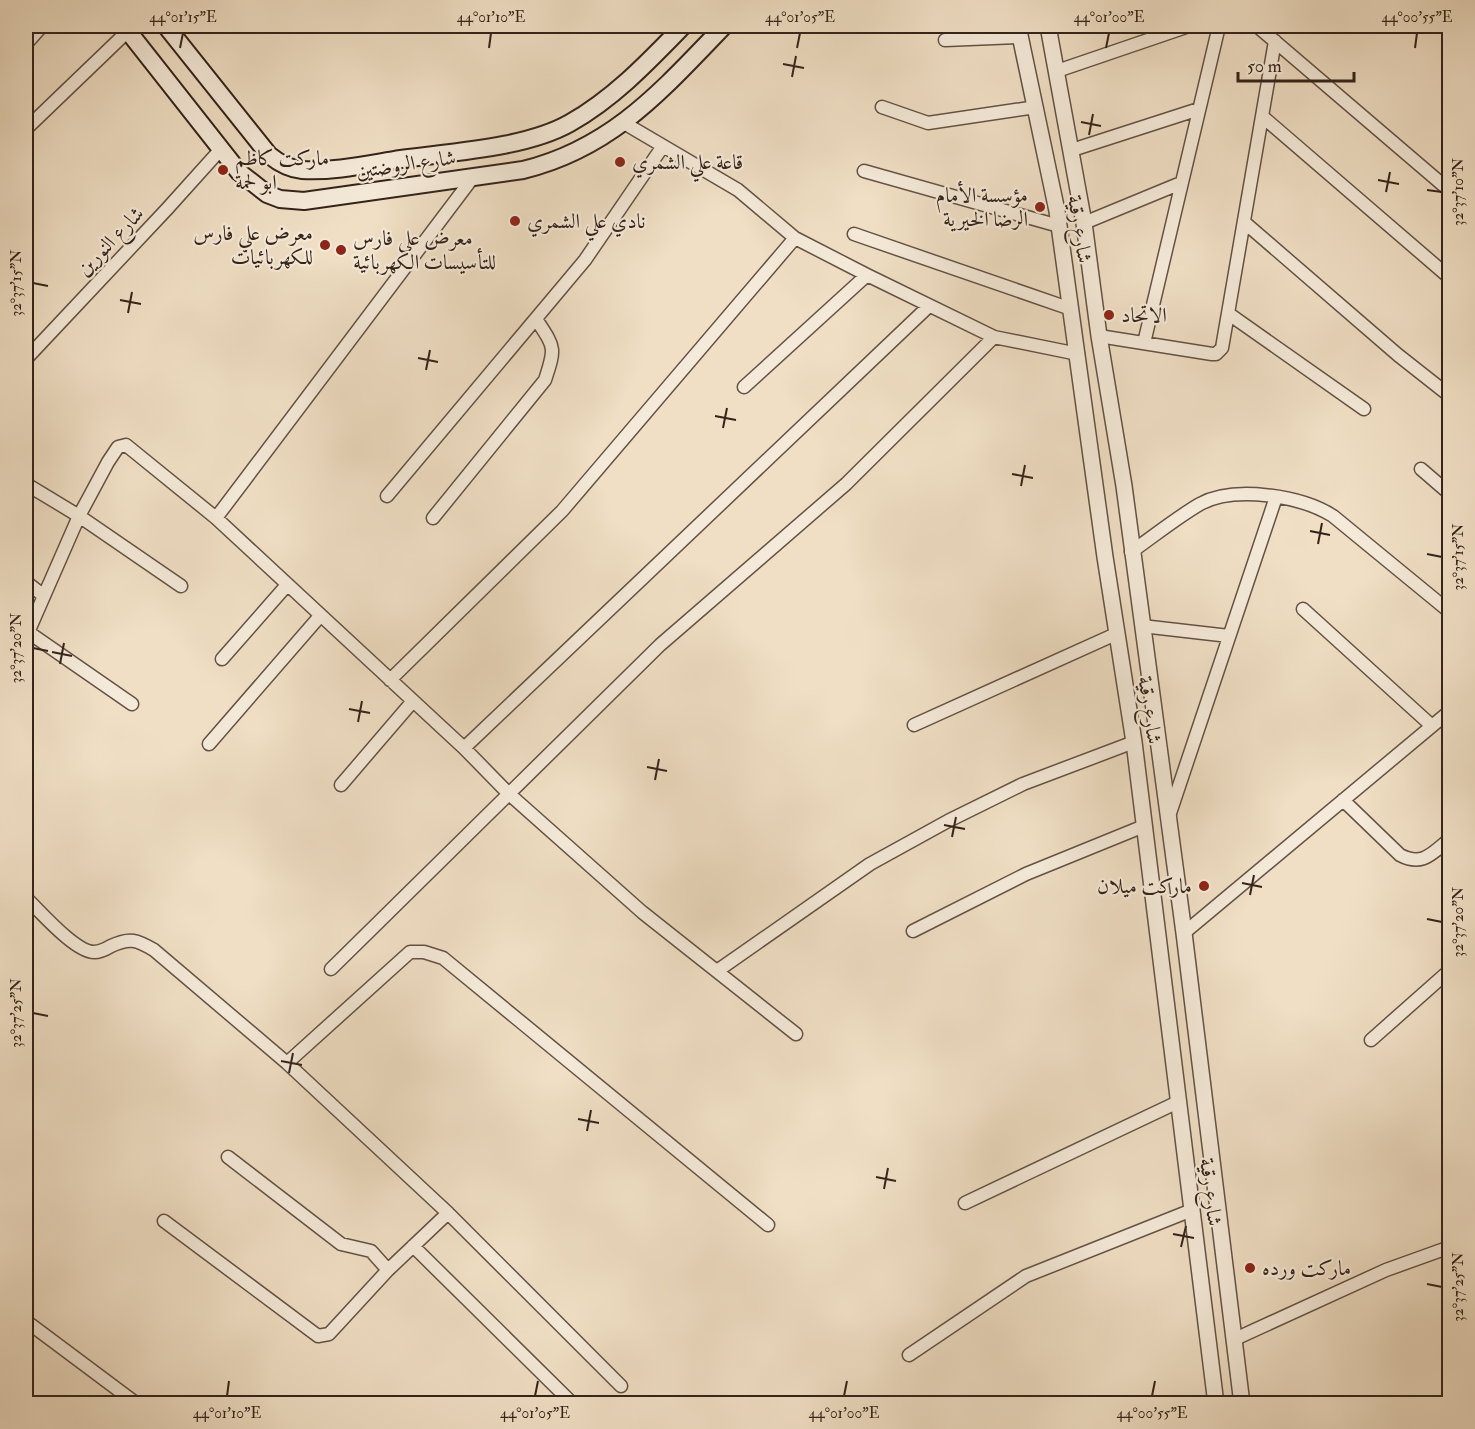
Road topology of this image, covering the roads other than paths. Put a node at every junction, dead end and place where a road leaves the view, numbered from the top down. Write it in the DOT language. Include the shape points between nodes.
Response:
graph roads {
  1 [pos="42,26"];
  2 [pos="166,26"];
  3 [pos="683,26"];
  4 [pos="724,26"];
  5 [pos="1048,26"];
  6 [pos="1189,26"];
  7 [pos="1219,26"];
  8 [pos="1257,26"];
  9 [pos="126,28"];
  10 [pos="1019,31"];
  11 [pos="945,40"];
  12 [pos="1275,41"];
  13 [pos="26,44"];
  14 [pos="1057,71"];
  15 [pos="882,107"];
  16 [pos="1036,107"];
  17 [pos="1199,109"];
  18 [pos="1263,117"];
  19 [pos="624,123"];
  20 [pos="26,129"];
  21 [pos="663,146"];
  22 [pos="221,149"];
  23 [pos="1072,150"];
  24 [pos="864,171"];
  25 [pos="474,177"];
  26 [pos="1181,183"];
  27 [pos="1449,190"];
  28 [pos="1244,222"];
  29 [pos="1084,223"];
  30 [pos="1059,226"];
  31 [pos="854,234"];
  32 [pos="795,238"];
  33 [pos="867,275"];
  34 [pos="1449,278"];
  35 [pos="929,306"];
  36 [pos="1071,309"];
  37 [pos="1229,314"];
  38 [pos="536,319"];
  39 [pos="1100,336"];
  40 [pos="994,337"];
  41 [pos="1144,343"];
  42 [pos="1078,354"];
  43 [pos="26,359"];
  44 [pos="744,387"];
  45 [pos="1449,396"];
  46 [pos="1364,409"];
  47 [pos="1422,469"];
  48 [pos="26,484"];
  49 [pos="1124,486"];
  50 [pos="1096,489"];
  51 [pos="1449,494"];
  52 [pos="387,496"];
  53 [pos="1276,497"];
  54 [pos="78,516"];
  55 [pos="216,518"];
  56 [pos="433,518"];
  57 [pos="1131,552"];
  58 [pos="1105,557"];
  59 [pos="26,582"];
  60 [pos="287,585"];
  61 [pos="181,586"];
  62 [pos="44,596"];
  63 [pos="1303,609"];
  64 [pos="1449,612"];
  65 [pos="320,616"];
  66 [pos="1142,626"];
  67 [pos="1118,633"];
  68 [pos="27,634"];
  69 [pos="1229,636"];
  70 [pos="222,659"];
  71 [pos="390,680"];
  72 [pos="413,701"];
  73 [pos="132,704"];
  74 [pos="1449,711"];
  75 [pos="914,725"];
  76 [pos="1432,726"];
  77 [pos="1134,742"];
  78 [pos="209,744"];
  79 [pos="464,748"];
  80 [pos="341,785"];
  81 [pos="508,793"];
  82 [pos="1343,800"];
  83 [pos="1168,820"];
  84 [pos="1144,826"];
  85 [pos="1449,839"];
  86 [pos="26,898"];
  87 [pos="913,931"];
  88 [pos="1184,933"];
  89 [pos="331,969"];
  90 [pos="1449,970"];
  91 [pos="717,971"];
  92 [pos="796,1034"];
  93 [pos="1371,1040"];
  94 [pos="287,1063"];
  95 [pos="1178,1102"];
  96 [pos="228,1157"];
  97 [pos="965,1203"];
  98 [pos="1192,1210"];
  99 [pos="448,1213"];
  100 [pos="164,1221"];
  101 [pos="768,1225"];
  102 [pos="413,1246"];
  103 [pos="1449,1247"];
  104 [pos="388,1270"];
  105 [pos="26,1321"];
  106 [pos="1235,1339"];
  107 [pos="909,1355"];
  108 [pos="621,1386"];
  109 [pos="137,1404"];
  110 [pos="573,1404"];
  111 [pos="1216,1404"];
  112 [pos="1242,1404"];
  1 -- 13 [label="street"];
  2 -- 3 [label="main road, شارع الروضتين" via="269,155 292,168 320,170 488,147 553,132 618,90"];
  4 -- 19 [label="main road, شارع الروضتين"];
  5 -- 14 [label="street, شارع رقية"];
  6 -- 14 [label="street"];
  7 -- 17 [label="street"];
  8 -- 12 [label="street"];
  9 -- 20 [label="street"];
  9 -- 22 [label="main road, شارع الروضتين"];
  10 -- 11 [label="street"];
  10 -- 16 [label="street, شارع رقية"];
  12 -- 18 [label="street"];
  12 -- 27 [label="street"];
  14 -- 23 [label="street, شارع رقية"];
  15 -- 16 [label="street" via="928,123"];
  16 -- 30 [label="street, شارع رقية"];
  17 -- 23 [label="street"];
  17 -- 26 [label="street"];
  18 -- 28 [label="street"];
  18 -- 34 [label="street"];
  19 -- 21 [label="street"];
  19 -- 25 [label="main road, شارع الروضتين" via="558,159 523,170"];
  21 -- 32 [label="street" via="738,190"];
  21 -- 38 [label="street" via="585,260"];
  22 -- 25 [label="main road, شارع الروضتين" via="258,188 295,201"];
  22 -- 43 [label="street, شارع النورين"];
  23 -- 29 [label="street, شارع رقية"];
  24 -- 30 [label="street"];
  25 -- 55 [label="street"];
  26 -- 29 [label="street"];
  26 -- 41 [label="street"];
  28 -- 37 [label="street"];
  28 -- 45 [label="street"];
  29 -- 39 [label="street, شارع رقية"];
  30 -- 36 [label="street, شارع رقية"];
  31 -- 36 [label="street"];
  32 -- 33 [label="street"];
  32 -- 71 [label="street" via="562,511"];
  33 -- 35 [label="street"];
  33 -- 44 [label="street"];
  35 -- 40 [label="street"];
  35 -- 79 [label="street"];
  36 -- 42 [label="street, شارع رقية"];
  37 -- 41 [label="street" via="1222,348 1216,354"];
  37 -- 46 [label="street"];
  38 -- 52 [label="street"];
  38 -- 56 [label="street" via="553,354 544,380"];
  39 -- 41 [label="street"];
  39 -- 49 [label="street, شارع رقية"];
  40 -- 42 [label="street"];
  40 -- 81 [label="street" via="846,484 660,645"];
  42 -- 50 [label="street, شارع رقية"];
  47 -- 51 [label="street"];
  48 -- 54 [label="street"];
  49 -- 50 [label="street" via="1111,498"];
  49 -- 57 [label="street, شارع رقية"];
  50 -- 58 [label="street, شارع رقية"];
  53 -- 57 [label="street" via="1240,495 1201,504"];
  53 -- 64 [label="street" via="1315,506 1333,516"];
  53 -- 69 [label="street"];
  54 -- 55 [label="street" via="118,447 126,445"];
  54 -- 61 [label="street"];
  54 -- 62 [label="street"];
  55 -- 60 [label="street"];
  57 -- 58 [label="street" via="1117,545"];
  57 -- 66 [label="street, شارع رقية"];
  58 -- 67 [label="street, شارع رقية"];
  59 -- 62 [label="street"];
  60 -- 65 [label="street"];
  60 -- 70 [label="street"];
  62 -- 68 [label="street"];
  63 -- 76 [label="street"];
  65 -- 71 [label="street"];
  65 -- 78 [label="street"];
  66 -- 69 [label="street"];
  66 -- 83 [label="street, شارع رقية"];
  67 -- 75 [label="street"];
  67 -- 77 [label="street, شارع رقية"];
  68 -- 73 [label="street"];
  69 -- 83 [label="street"];
  71 -- 72 [label="street"];
  72 -- 79 [label="street"];
  72 -- 80 [label="street"];
  74 -- 76 [label="street"];
  76 -- 82 [label="street"];
  77 -- 84 [label="street, شارع رقية"];
  77 -- 91 [label="street" via="1023,784 928,831 870,864"];
  79 -- 81 [label="street"];
  81 -- 89 [label="street"];
  81 -- 91 [label="street" via="642,912"];
  82 -- 85 [label="street" via="1409,860 1420,861 1430,856"];
  82 -- 88 [label="street"];
  83 -- 88 [label="street, شارع رقية"];
  84 -- 87 [label="street" via="1026,874"];
  84 -- 95 [label="street, شارع رقية"];
  86 -- 94 [label="street" via="79,947 93,952 123,940 138,941 154,950"];
  88 -- 106 [label="street, شارع رقية"];
  90 -- 93 [label="street"];
  91 -- 92 [label="street"];
  94 -- 99 [label="street"];
  94 -- 101 [label="street" via="410,952 443,958"];
  95 -- 97 [label="street"];
  95 -- 98 [label="street, شارع رقية"];
  96 -- 104 [label="street" via="341,1244 371,1251"];
  98 -- 107 [label="street" via="1026,1276"];
  98 -- 111 [label="street, شارع رقية"];
  99 -- 102 [label="street"];
  99 -- 108 [label="street"];
  100 -- 104 [label="street" via="318,1336 329,1334"];
  102 -- 104 [label="street"];
  102 -- 110 [label="street"];
  103 -- 106 [label="street" via="1386,1270"];
  105 -- 109 [label="street"];
  106 -- 112 [label="street, شارع رقية"];
}
